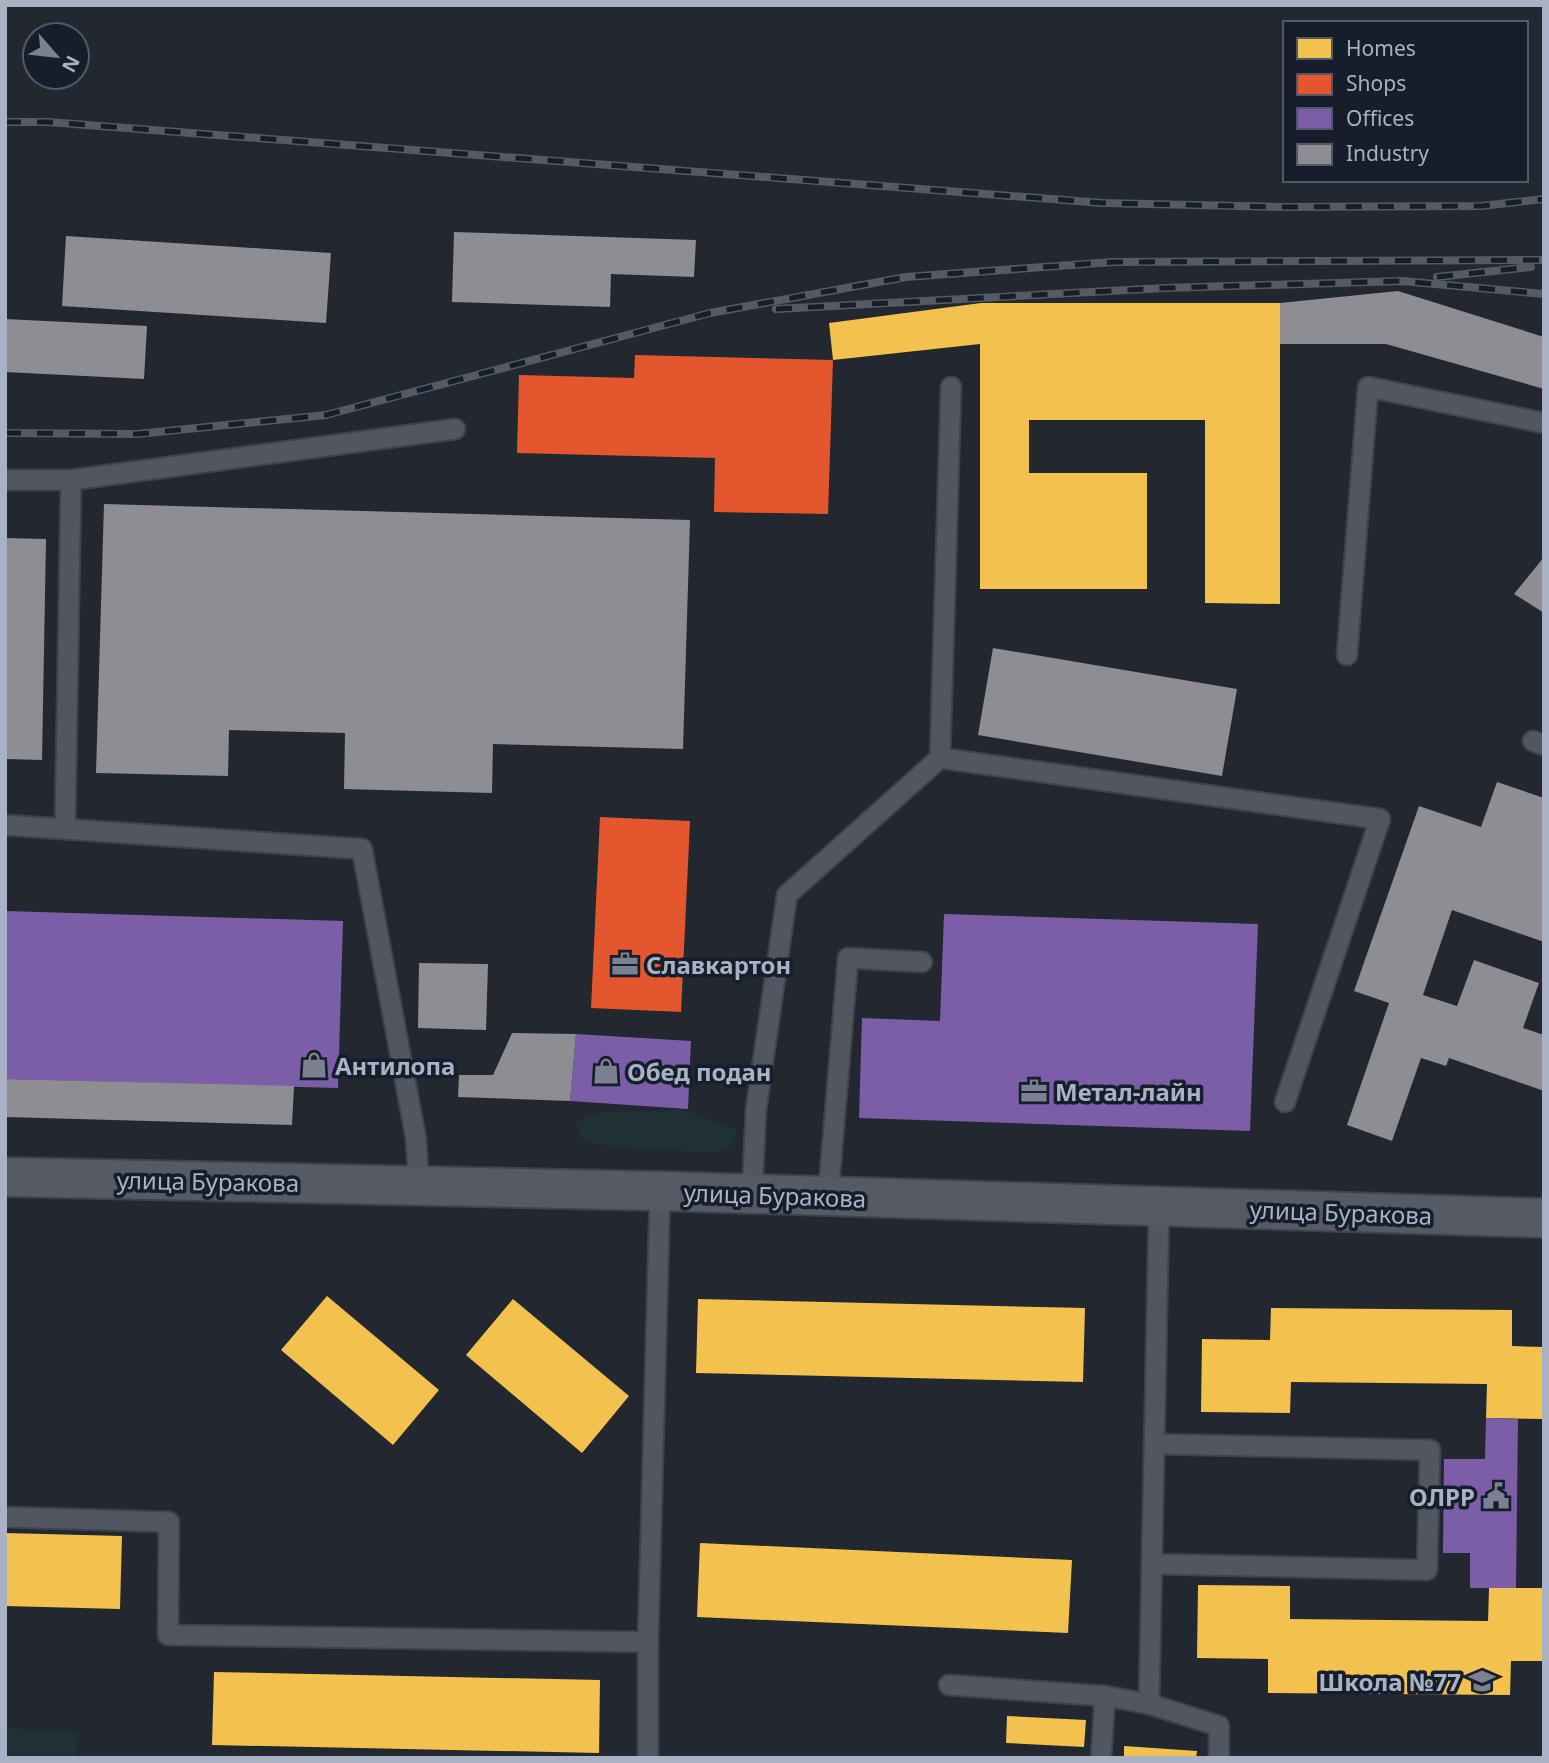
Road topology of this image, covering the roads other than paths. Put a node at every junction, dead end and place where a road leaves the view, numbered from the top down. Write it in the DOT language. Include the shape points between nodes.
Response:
graph roads {
  1 [pos="951,387"];
  2 [pos="1544,424"];
  3 [pos="455,429"];
  4 [pos="5,480"];
  5 [pos="71,480"];
  6 [pos="1348,655"];
  7 [pos="940,758"];
  8 [pos="5,825"];
  9 [pos="65,829"];
  10 [pos="922,962"];
  11 [pos="1285,1102"];
  12 [pos="5,1177"];
  13 [pos="419,1186"];
  14 [pos="660,1191"];
  15 [pos="752,1194"];
  16 [pos="828,1196"];
  17 [pos="1159,1206"];
  18 [pos="1544,1218"];
  19 [pos="1154,1444"];
  20 [pos="5,1517"];
  21 [pos="1152,1564"];
  22 [pos="648,1642"];
  23 [pos="949,1685"];
  24 [pos="1105,1696"];
  25 [pos="1149,1704"];
  26 [pos="648,1758"];
  27 [pos="1101,1758"];
  28 [pos="1219,1758"];
  1 -- 7 [label="lane"];
  2 -- 6 [label="lane" via="1368,387"];
  3 -- 5 [label="lane"];
  4 -- 5 [label="lane"];
  5 -- 9 [label="lane"];
  7 -- 11 [label="lane" via="1380,819"];
  7 -- 15 [label="lane" via="787,895 756,1110"];
  8 -- 9 [label="lane"];
  9 -- 13 [label="lane" via="362,849 416,1139"];
  10 -- 16 [label="lane" via="848,958"];
  12 -- 13 [label="street, улица Буракова"];
  13 -- 14 [label="street, улица Буракова"];
  14 -- 15 [label="street, улица Буракова"];
  14 -- 22 [label="lane"];
  15 -- 16 [label="street, улица Буракова"];
  16 -- 17 [label="street, улица Буракова"];
  17 -- 18 [label="street, улица Буракова"];
  17 -- 19 [label="lane"];
  19 -- 21 [label="lane"];
  19 -- 21 [label="lane" via="1430,1450 1427,1570"];
  20 -- 22 [label="lane" via="169,1522 168,1635"];
  21 -- 25 [label="lane"];
  22 -- 26 [label="lane"];
  23 -- 24 [label="lane"];
  24 -- 25 [label="lane"];
  24 -- 27 [label="lane"];
  25 -- 28 [label="lane" via="1219,1726"];
}
